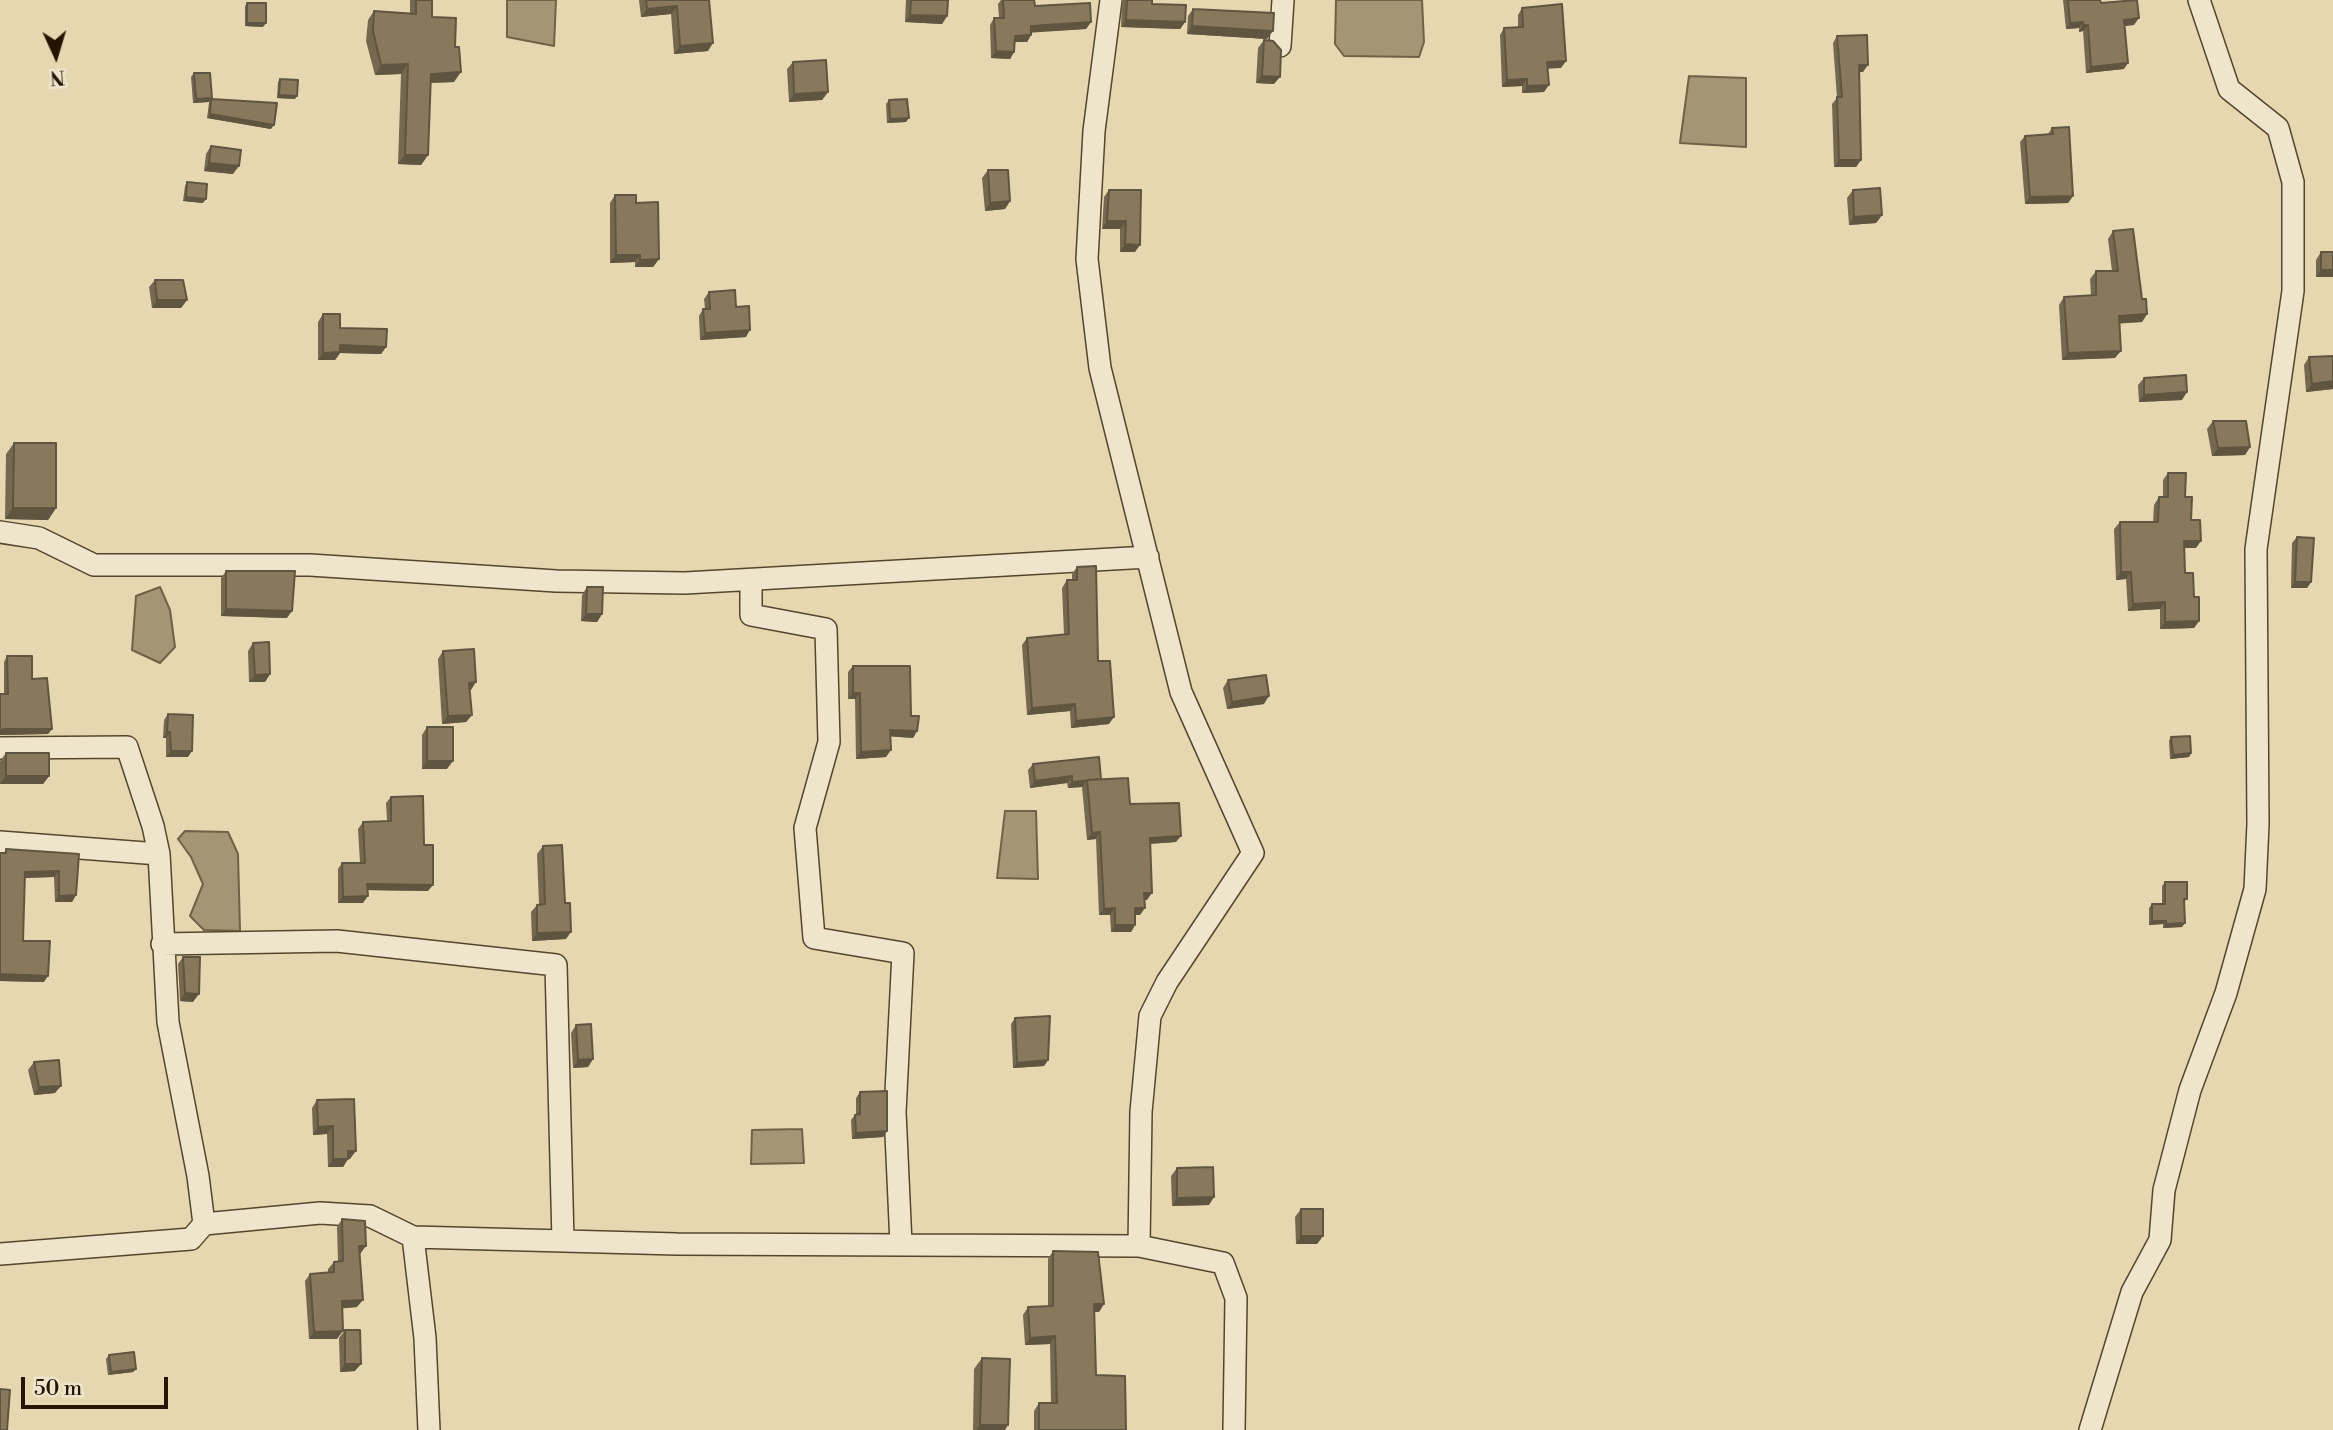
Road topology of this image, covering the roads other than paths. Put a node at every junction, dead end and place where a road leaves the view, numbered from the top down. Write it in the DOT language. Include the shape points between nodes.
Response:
graph roads {
  1 [pos="1111,0"];
  2 [pos="1283,0"];
  3 [pos="2199,0"];
  4 [pos="1280,46"];
  5 [pos="0,532"];
  6 [pos="1148,557"];
  7 [pos="751,580"];
  8 [pos="0,748"];
  9 [pos="0,842"];
  10 [pos="159,855"];
  11 [pos="162,944"];
  12 [pos="204,1224"];
  13 [pos="413,1237"];
  14 [pos="563,1241"];
  15 [pos="901,1244"];
  16 [pos="1139,1246"];
  17 [pos="0,1254"];
  18 [pos="429,1430"];
  19 [pos="1234,1430"];
  20 [pos="2090,1430"];
  1 -- 6 [label="street" via="1094,131 1087,259 1100,368"];
  2 -- 4 [label="street"];
  3 -- 20 [label="street" via="2229,89 2278,128 2292,182 2293,291 2256,550 2255,889 2226,993 2190,1090 2164,1190 2160,1240 2132,1292"];
  5 -- 7 [label="street" via="39,538 94,565 310,565 556,581"];
  6 -- 7 [label="street"];
  6 -- 16 [label="street" via="1181,692 1253,853 1167,982 1150,1016 1141,1112"];
  7 -- 15 [label="street" via="751,614 826,629 829,742 805,828 814,938 903,953 895,1112"];
  8 -- 10 [label="street" via="127,747"];
  9 -- 10 [label="street"];
  10 -- 11 [label="street"];
  11 -- 12 [label="street" via="168,1022"];
  11 -- 14 [label="street" via="337,941 556,965"];
  12 -- 13 [label="street" via="320,1213 358,1215 370,1216"];
  12 -- 17 [label="street" via="191,1239"];
  13 -- 14 [label="street"];
  13 -- 18 [label="street" via="425,1338"];
  14 -- 15 [label="street"];
  15 -- 16 [label="street"];
  16 -- 19 [label="street" via="1223,1263 1236,1298"];
}
